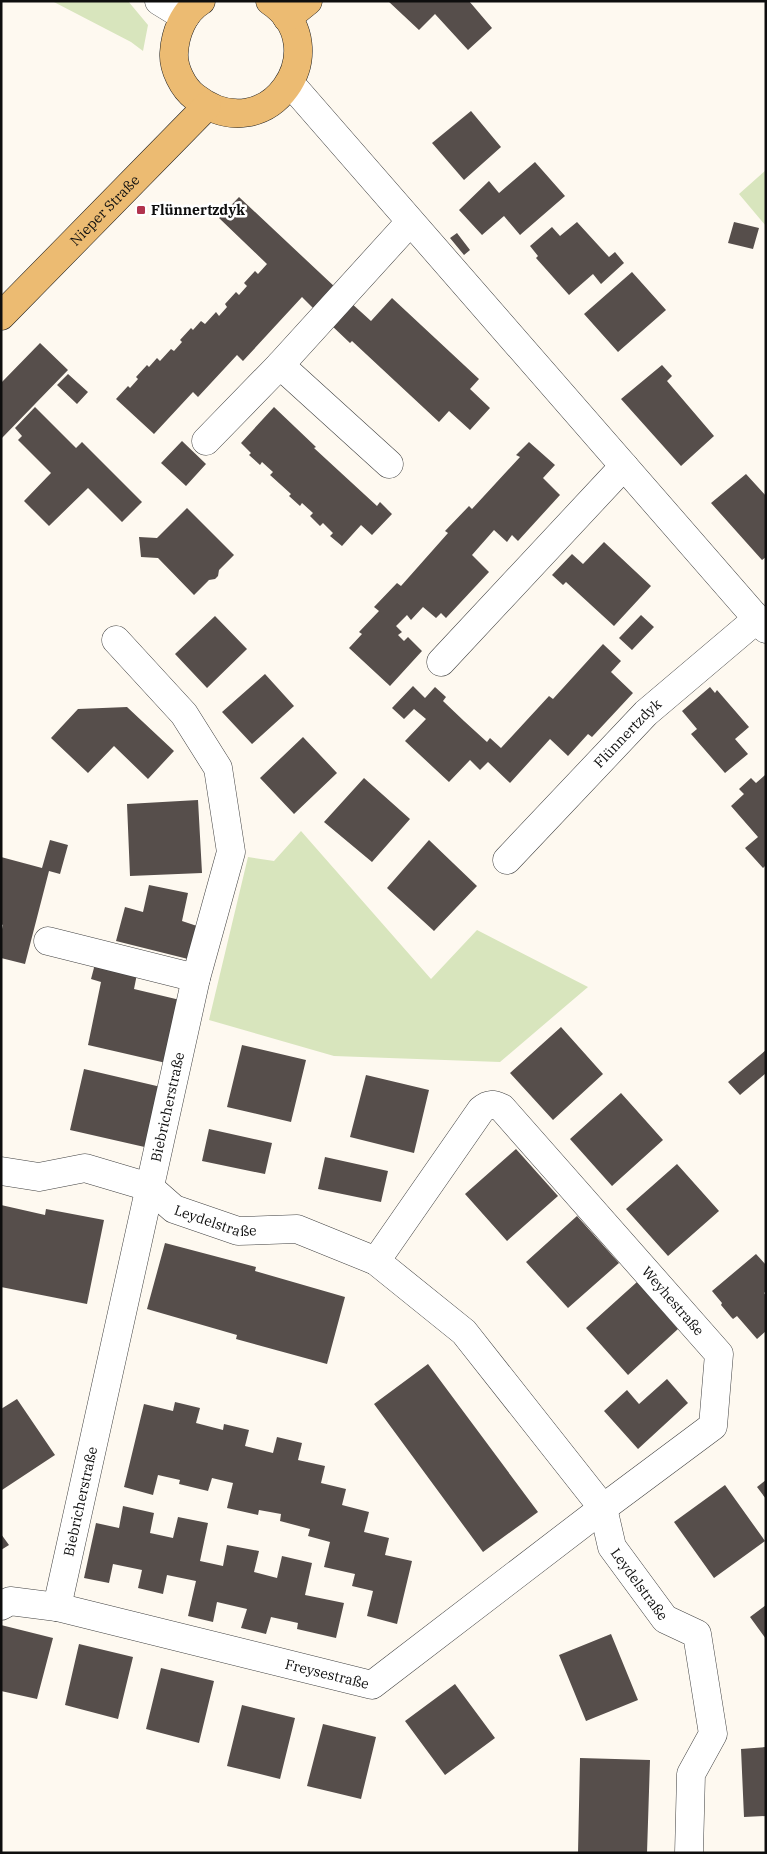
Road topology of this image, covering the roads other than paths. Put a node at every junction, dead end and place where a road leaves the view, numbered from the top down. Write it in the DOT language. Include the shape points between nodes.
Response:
graph roads {
  1 [pos="159,1"];
  2 [pos="289,7"];
  3 [pos="193,9"];
  4 [pos="290,83"];
  5 [pos="207,106"];
  6 [pos="410,222"];
  7 [pos="1,316"];
  8 [pos="280,365"];
  9 [pos="206,441"];
  10 [pos="389,464"];
  11 [pos="624,466"];
  12 [pos="762,624"];
  13 [pos="116,640"];
  14 [pos="441,662"];
  15 [pos="507,860"];
  16 [pos="48,941"];
  17 [pos="196,978"];
  18 [pos="1,1171"];
  19 [pos="149,1187"];
  20 [pos="376,1261"];
  21 [pos="603,1508"];
  22 [pos="1,1606"];
  23 [pos="56,1606"];
  24 [pos="689,1853"];
  1 -- 3 [label="street"];
  2 -- 4 [label="main road" via="298,50"];
  3 -- 5 [label="main road" via="176,36 174,56 179,76 190,94"];
  4 -- 5 [label="main road" via="278,98 244,114 224,113"];
  4 -- 6 [label="street, Flünnertzdyk"];
  5 -- 7 [label="main road, Nieper Straße"];
  6 -- 8 [label="street"];
  6 -- 11 [label="street, Flünnertzdyk"];
  8 -- 9 [label="street"];
  8 -- 10 [label="street"];
  11 -- 12 [label="street, Flünnertzdyk"];
  11 -- 14 [label="street"];
  12 -- 15 [label="street, Flünnertzdyk" via="646,713"];
  13 -- 17 [label="street, Biebricherstraße" via="184,714 218,768 231,852"];
  16 -- 17 [label="street"];
  17 -- 19 [label="street, Biebricherstraße"];
  18 -- 19 [label="street, Leydelstraße" via="39,1177 86,1168"];
  19 -- 20 [label="street, Leydelstraße" via="174,1209 238,1231 298,1229"];
  19 -- 23 [label="street, Biebricherstraße"];
  20 -- 21 [label="street, Leydelstraße" via="464,1332"];
  20 -- 21 [label="street, Weyhestraße" via="486,1105 502,1108 719,1354 713,1426"];
  21 -- 23 [label="street, Freysestraße" via="372,1685"];
  21 -- 24 [label="street, Leydelstraße" via="612,1547 665,1619 697,1634 713,1734 691,1774"];
  22 -- 23 [label="street, Freysestraße" via="10,1601"];
}
